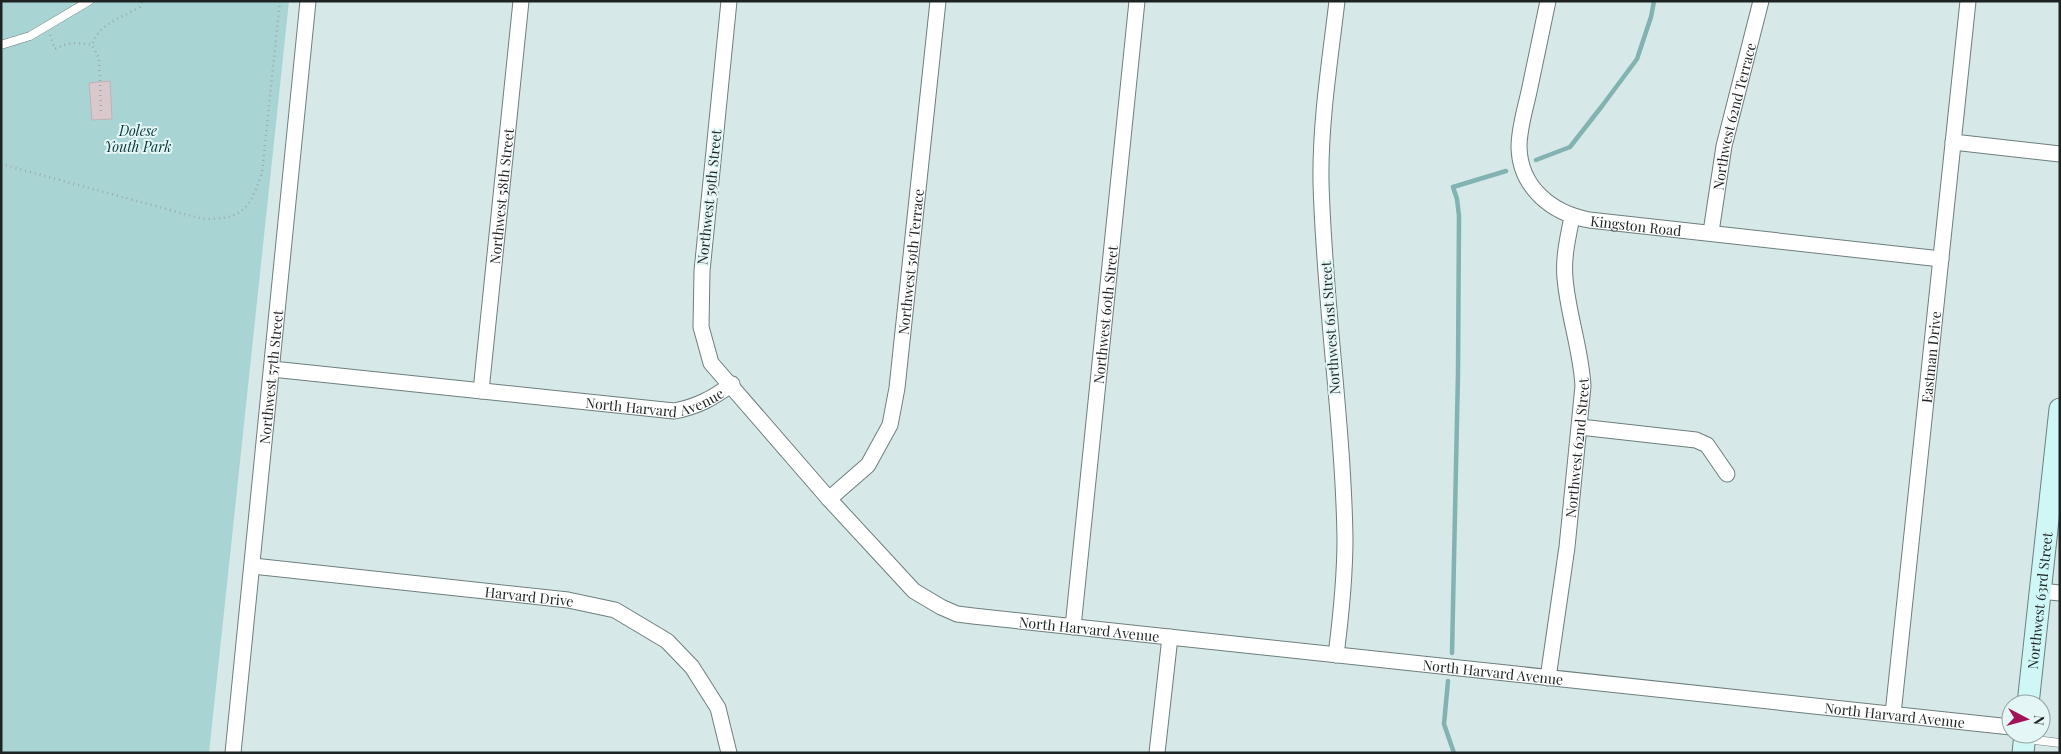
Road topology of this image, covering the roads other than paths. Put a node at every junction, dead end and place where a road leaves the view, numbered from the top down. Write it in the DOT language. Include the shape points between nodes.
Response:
graph roads {
  1 [pos="89,1"];
  2 [pos="308,1"];
  3 [pos="521,1"];
  4 [pos="729,1"];
  5 [pos="938,1"];
  6 [pos="1138,1"];
  7 [pos="1337,1"];
  8 [pos="1548,1"];
  9 [pos="1761,1"];
  10 [pos="1968,1"];
  11 [pos="1,45"];
  12 [pos="1953,142"];
  13 [pos="2060,154"];
  14 [pos="1572,217"];
  15 [pos="1711,232"];
  16 [pos="1941,258"];
  17 [pos="272,369"];
  18 [pos="732,384"];
  19 [pos="481,391"];
  20 [pos="2060,409"];
  21 [pos="1580,428"];
  22 [pos="1727,474"];
  23 [pos="830,499"];
  24 [pos="253,566"];
  25 [pos="2050,592"];
  26 [pos="1072,627"];
  27 [pos="1170,637"];
  28 [pos="1336,655"];
  29 [pos="1548,678"];
  30 [pos="2030,694"];
  31 [pos="1893,714"];
  32 [pos="2001,734"];
  33 [pos="233,753"];
  34 [pos="729,753"];
  35 [pos="1156,753"];
  1 -- 11 [label="lane" via="30,36"];
  2 -- 17 [label="street, Northwest 57th Street"];
  3 -- 19 [label="street, Northwest 58th Street"];
  4 -- 18 [label="street, Northwest 59th Street" via="702,271 701,327 711,363"];
  5 -- 23 [label="street, Northwest 59th Terrace" via="898,378 890,425 868,465"];
  6 -- 26 [label="street, Northwest 60th Street"];
  7 -- 28 [label="street, Northwest 61st Street" via="1322,140 1321,180 1344,530 1343,585"];
  8 -- 14 [label="street, Kingston Road" via="1522,126 1520,157 1523,172 1537,193 1548,204"];
  9 -- 15 [label="street, Northwest 62nd Terrace" via="1724,146"];
  10 -- 12 [label="street, Eastman Drive"];
  12 -- 13 [label="street"];
  12 -- 16 [label="street, Eastman Drive"];
  14 -- 15 [label="street, Kingston Road"];
  14 -- 21 [label="street, Northwest 62nd Street" via="1564,278 1582,365"];
  15 -- 16 [label="street, Kingston Road"];
  16 -- 31 [label="street, Eastman Drive"];
  17 -- 19 [label="street, North Harvard Avenue"];
  17 -- 24 [label="street, Northwest 57th Street"];
  18 -- 19 [label="street, North Harvard Avenue" via="695,407 674,411"];
  18 -- 23 [label="street, North Harvard Avenue"];
  20 -- 25 [label="main road, Northwest 63rd Street"];
  21 -- 22 [label="street" via="1696,440 1708,445"];
  21 -- 29 [label="street, Northwest 62nd Street"];
  23 -- 26 [label="street, North Harvard Avenue" via="903,580 933,603 957,614"];
  24 -- 33 [label="street, Northwest 57th Street"];
  24 -- 34 [label="street, Harvard Drive" via="568,600 615,610 667,641 692,667 718,708"];
  25 -- 30 [label="main road, Northwest 63rd Street"];
  26 -- 27 [label="street, North Harvard Avenue"];
  27 -- 28 [label="street, North Harvard Avenue"];
  27 -- 35 [label="street"];
  28 -- 29 [label="street, North Harvard Avenue"];
  29 -- 31 [label="street, North Harvard Avenue"];
  31 -- 32 [label="street, North Harvard Avenue"];
}
